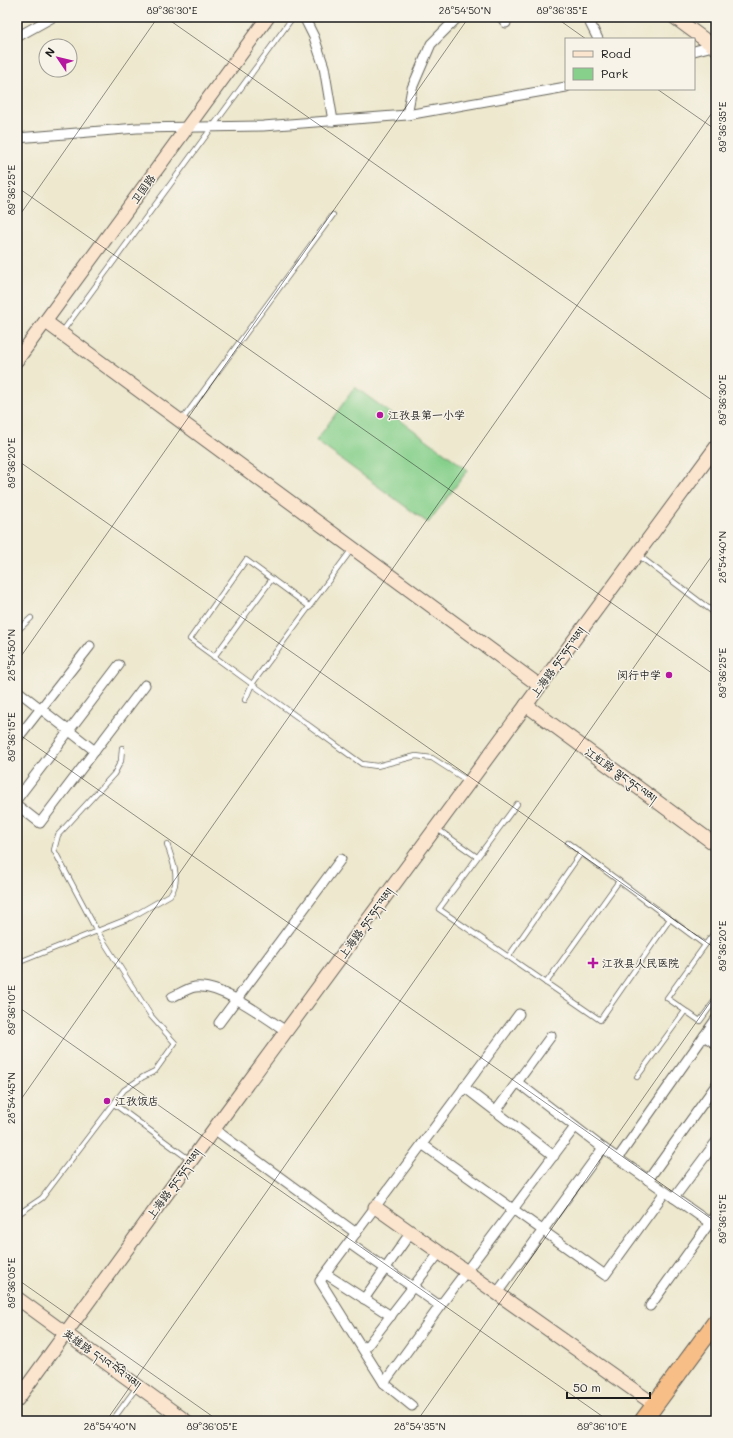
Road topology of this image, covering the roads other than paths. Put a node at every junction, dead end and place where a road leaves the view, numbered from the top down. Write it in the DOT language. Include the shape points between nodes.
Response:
graph roads {
  1 [pos="54,17"];
  2 [pos="268,17"];
  3 [pos="293,17"];
  4 [pos="304,17"];
  5 [pos="458,17"];
  6 [pos="587,17"];
  7 [pos="674,17"];
  8 [pos="17,37"];
  9 [pos="598,38"];
  10 [pos="715,46"];
  11 [pos="695,51"];
  12 [pos="565,88"];
  13 [pos="407,115"];
  14 [pos="333,121"];
  15 [pos="212,126"];
  16 [pos="188,127"];
  17 [pos="17,138"];
  18 [pos="333,215"];
  19 [pos="46,322"];
  20 [pos="61,333"];
  21 [pos="17,360"];
  22 [pos="181,421"];
  23 [pos="716,447"];
  24 [pos="353,548"];
  25 [pos="637,554"];
  26 [pos="272,579"];
  27 [pos="310,607"];
  28 [pos="716,614"];
  29 [pos="31,618"];
  30 [pos="17,631"];
  31 [pos="90,646"];
  32 [pos="214,657"];
  33 [pos="119,665"];
  34 [pos="252,684"];
  35 [pos="145,685"];
  36 [pos="540,686"];
  37 [pos="18,692"];
  38 [pos="245,700"];
  39 [pos="526,705"];
  40 [pos="40,710"];
  41 [pos="68,732"];
  42 [pos="17,739"];
  43 [pos="122,748"];
  44 [pos="95,751"];
  45 [pos="470,782"];
  46 [pos="17,799"];
  47 [pos="517,804"];
  48 [pos="17,805"];
  49 [pos="436,828"];
  50 [pos="568,843"];
  51 [pos="167,844"];
  52 [pos="716,845"];
  53 [pos="581,853"];
  54 [pos="477,857"];
  55 [pos="340,859"];
  56 [pos="619,881"];
  57 [pos="670,919"];
  58 [pos="716,930"];
  59 [pos="97,931"];
  60 [pos="705,945"];
  61 [pos="508,957"];
  62 [pos="17,963"];
  63 [pos="546,983"];
  64 [pos="172,997"];
  65 [pos="237,999"];
  66 [pos="716,999"];
  67 [pos="685,1010"];
  68 [pos="519,1014"];
  69 [pos="716,1019"];
  70 [pos="219,1023"];
  71 [pos="286,1031"];
  72 [pos="551,1036"];
  73 [pos="704,1036"];
  74 [pos="716,1044"];
  75 [pos="637,1077"];
  76 [pos="517,1082"];
  77 [pos="716,1085"];
  78 [pos="464,1087"];
  79 [pos="114,1104"];
  80 [pos="496,1111"];
  81 [pos="575,1127"];
  82 [pos="214,1128"];
  83 [pos="716,1142"];
  84 [pos="422,1144"];
  85 [pos="604,1148"];
  86 [pos="554,1156"];
  87 [pos="618,1158"];
  88 [pos="191,1161"];
  89 [pos="648,1180"];
  90 [pos="665,1192"];
  91 [pos="674,1198"];
  92 [pos="376,1207"];
  93 [pos="513,1210"];
  94 [pos="17,1214"];
  95 [pos="716,1214"];
  96 [pos="710,1223"];
  97 [pos="542,1230"];
  98 [pos="411,1232"];
  99 [pos="356,1233"];
  100 [pos="349,1243"];
  101 [pos="440,1252"];
  102 [pos="385,1269"];
  103 [pos="466,1271"];
  104 [pos="326,1274"];
  105 [pos="413,1287"];
  106 [pos="497,1293"];
  107 [pos="17,1298"];
  108 [pos="364,1299"];
  109 [pos="440,1306"];
  110 [pos="650,1306"];
  111 [pos="391,1316"];
  112 [pos="716,1322"];
  113 [pos="65,1333"];
  114 [pos="364,1350"];
  115 [pos="384,1383"];
  116 [pos="138,1386"];
  117 [pos="17,1400"];
  118 [pos="655,1405"];
  119 [pos="412,1406"];
  120 [pos="112,1421"];
  121 [pos="186,1421"];
  122 [pos="643,1421"];
  1 -- 8 [label="street"];
  2 -- 16 [label="main road, 卫国路"];
  3 -- 15 [label="lane"];
  4 -- 14 [label="street" via="324,67"];
  5 -- 13 [label="street" via="431,44 412,88"];
  6 -- 9 [label="street"];
  7 -- 10 [label="main road"];
  10 -- 11 [label="street"];
  12 -- 13 [label="street"];
  13 -- 14 [label="street"];
  14 -- 15 [label="street" via="263,126"];
  15 -- 16 [label="street"];
  15 -- 20 [label="lane"];
  16 -- 17 [label="street" via="137,128"];
  16 -- 19 [label="main road, 卫国路"];
  18 -- 22 [label="lane"];
  19 -- 20 [label="main road"];
  19 -- 21 [label="main road, 卫国路"];
  20 -- 22 [label="main road"];
  22 -- 24 [label="main road"];
  23 -- 25 [label="main road, 上海路 ཧྲང་ཧད་ལམ།"];
  24 -- 27 [label="lane"];
  24 -- 36 [label="main road"];
  25 -- 28 [label="lane"];
  25 -- 36 [label="main road, 上海路 ཧྲང་ཧད་ལམ།"];
  26 -- 27 [label="lane"];
  26 -- 32 [label="lane"];
  26 -- 32 [label="lane" via="246,560 190,639"];
  27 -- 34 [label="lane"];
  29 -- 30 [label="lane"];
  31 -- 40 [label="street"];
  32 -- 34 [label="lane"];
  33 -- 41 [label="street"];
  34 -- 38 [label="lane"];
  34 -- 45 [label="lane" via="362,764 377,766 416,756 432,758"];
  35 -- 44 [label="street"];
  36 -- 39 [label="main road, 上海路 ཧྲང་ཧད་ལམ།"];
  37 -- 40 [label="street"];
  39 -- 45 [label="main road, 上海路 ཧྲང་ཧད་ལམ།"];
  39 -- 52 [label="main road, 江虹路 ལྕང་ཧུང་ལམ།"];
  40 -- 41 [label="street"];
  40 -- 42 [label="street"];
  41 -- 44 [label="street"];
  41 -- 46 [label="street"];
  43 -- 59 [label="lane" via="121,760 114,774 58,835 54,850"];
  44 -- 48 [label="street" via="40,823"];
  45 -- 49 [label="main road, 上海路 ཧྲང་ཧད་ལམ།"];
  47 -- 54 [label="lane"];
  49 -- 54 [label="lane"];
  49 -- 71 [label="main road, 上海路 ཧྲང་ཧད་ལམ།"];
  50 -- 53 [label="lane"];
  51 -- 59 [label="lane" via="176,874 175,889 170,895 130,918"];
  53 -- 56 [label="lane"];
  53 -- 61 [label="lane"];
  54 -- 61 [label="lane" via="439,909"];
  55 -- 65 [label="street"];
  56 -- 57 [label="lane"];
  56 -- 63 [label="lane"];
  57 -- 60 [label="lane"];
  57 -- 63 [label="lane" via="600,1020"];
  58 -- 60 [label="lane"];
  59 -- 62 [label="lane"];
  59 -- 79 [label="lane" via="151,1016 175,1043 155,1071 124,1090"];
  60 -- 67 [label="lane" via="667,998"];
  61 -- 63 [label="lane"];
  64 -- 65 [label="street" via="195,987 206,987"];
  65 -- 70 [label="street"];
  65 -- 71 [label="street"];
  66 -- 67 [label="lane" via="700,1021"];
  67 -- 75 [label="lane"];
  68 -- 78 [label="street"];
  69 -- 73 [label="street"];
  71 -- 82 [label="main road, 上海路 ཧྲང་ཧད་ལམ།"];
  72 -- 76 [label="street"];
  73 -- 74 [label="street"];
  73 -- 87 [label="street"];
  76 -- 80 [label="street"];
  76 -- 81 [label="street"];
  77 -- 89 [label="street"];
  78 -- 80 [label="street"];
  78 -- 84 [label="street"];
  79 -- 88 [label="lane"];
  79 -- 94 [label="lane" via="42,1198"];
  80 -- 86 [label="street"];
  81 -- 85 [label="street"];
  81 -- 86 [label="street"];
  82 -- 88 [label="main road, 上海路 ཧྲང་ཧད་ལམ།"];
  82 -- 99 [label="street"];
  83 -- 91 [label="street"];
  84 -- 92 [label="street"];
  84 -- 93 [label="street"];
  85 -- 87 [label="street"];
  85 -- 97 [label="street"];
  86 -- 93 [label="street"];
  87 -- 89 [label="street"];
  88 -- 113 [label="main road, 上海路 ཧྲང་ཧད་ལམ།"];
  89 -- 90 [label="street"];
  90 -- 91 [label="street"];
  90 -- 97 [label="street" via="605,1275"];
  91 -- 96 [label="street"];
  92 -- 98 [label="main road"];
  92 -- 99 [label="street"];
  93 -- 97 [label="street"];
  93 -- 103 [label="street"];
  95 -- 96 [label="street"];
  96 -- 110 [label="street"];
  97 -- 106 [label="street"];
  98 -- 101 [label="main road"];
  98 -- 102 [label="street"];
  99 -- 100 [label="street"];
  100 -- 102 [label="street"];
  100 -- 104 [label="street"];
  101 -- 103 [label="main road"];
  101 -- 105 [label="street"];
  102 -- 105 [label="street"];
  102 -- 108 [label="street"];
  103 -- 106 [label="main road"];
  103 -- 109 [label="street"];
  104 -- 108 [label="street"];
  104 -- 114 [label="street" via="320,1281"];
  105 -- 109 [label="street"];
  105 -- 111 [label="street"];
  106 -- 118 [label="main road"];
  107 -- 113 [label="main road, 英雄路 དཔའ་བོའི་ལམ།"];
  108 -- 111 [label="street"];
  109 -- 115 [label="street"];
  111 -- 114 [label="street"];
  112 -- 118 [label="highway"];
  113 -- 116 [label="main road, 英雄路 དཔའ་བོའི་ལམ།"];
  113 -- 117 [label="main road, 上海路 ཧྲང་ཧད་ལམ།"];
  114 -- 115 [label="street"];
  115 -- 119 [label="street"];
  116 -- 120 [label="lane"];
  116 -- 121 [label="main road, 英雄路 དཔའ་བོའི་ལམ།"];
  118 -- 122 [label="highway"];
}
